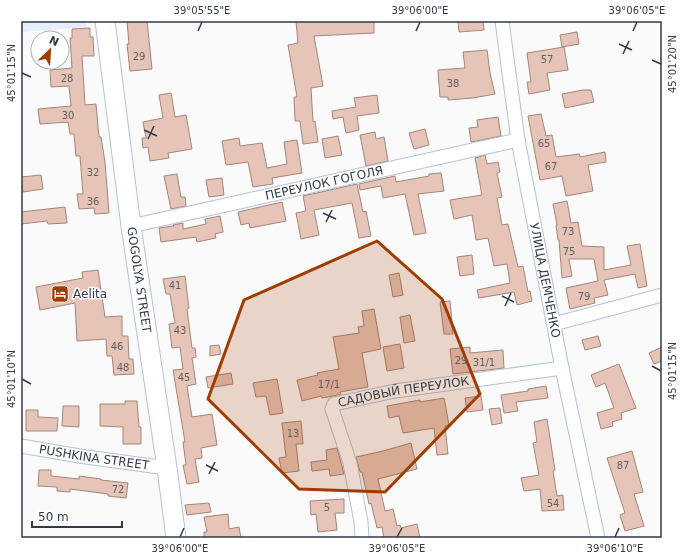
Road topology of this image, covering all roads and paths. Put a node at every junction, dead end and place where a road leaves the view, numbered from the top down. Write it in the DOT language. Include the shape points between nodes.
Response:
graph roads {
  1 [pos="105,21"];
  2 [pos="502,21"];
  3 [pos="518,140"];
  4 [pos="130,226"];
  5 [pos="662,295"];
  6 [pos="554,324"];
  7 [pos="562,368"];
  8 [pos="21,446"];
  9 [pos="167,468"];
  10 [pos="176,538"];
  11 [pos="362,538"];
  12 [pos="598,538"];
  1 -- 4 [label="main road, GOGOLYA STREET"];
  2 -- 3 [label="street, УЛИЦА ДЕМЧЕНКО"];
  3 -- 4 [label="street, ПЕРЕУЛОК ГОГОЛЯ"];
  3 -- 6 [label="street, УЛИЦА ДЕМЧЕНКО"];
  4 -- 9 [label="main road, GOGOLYA STREET"];
  5 -- 6 [label="street"];
  6 -- 7 [label="street, УЛИЦА ДЕМЧЕНКО"];
  7 -- 11 [label="street, САДОВЫЙ ПЕРЕУЛОК" via="395,391 334,404 332,409 350,463"];
  7 -- 12 [label="street, УЛИЦА ДЕМЧЕНКО"];
  8 -- 9 [label="street, PUSHKINA STREET"];
  9 -- 10 [label="main road, GOGOLYA STREET"];
}
